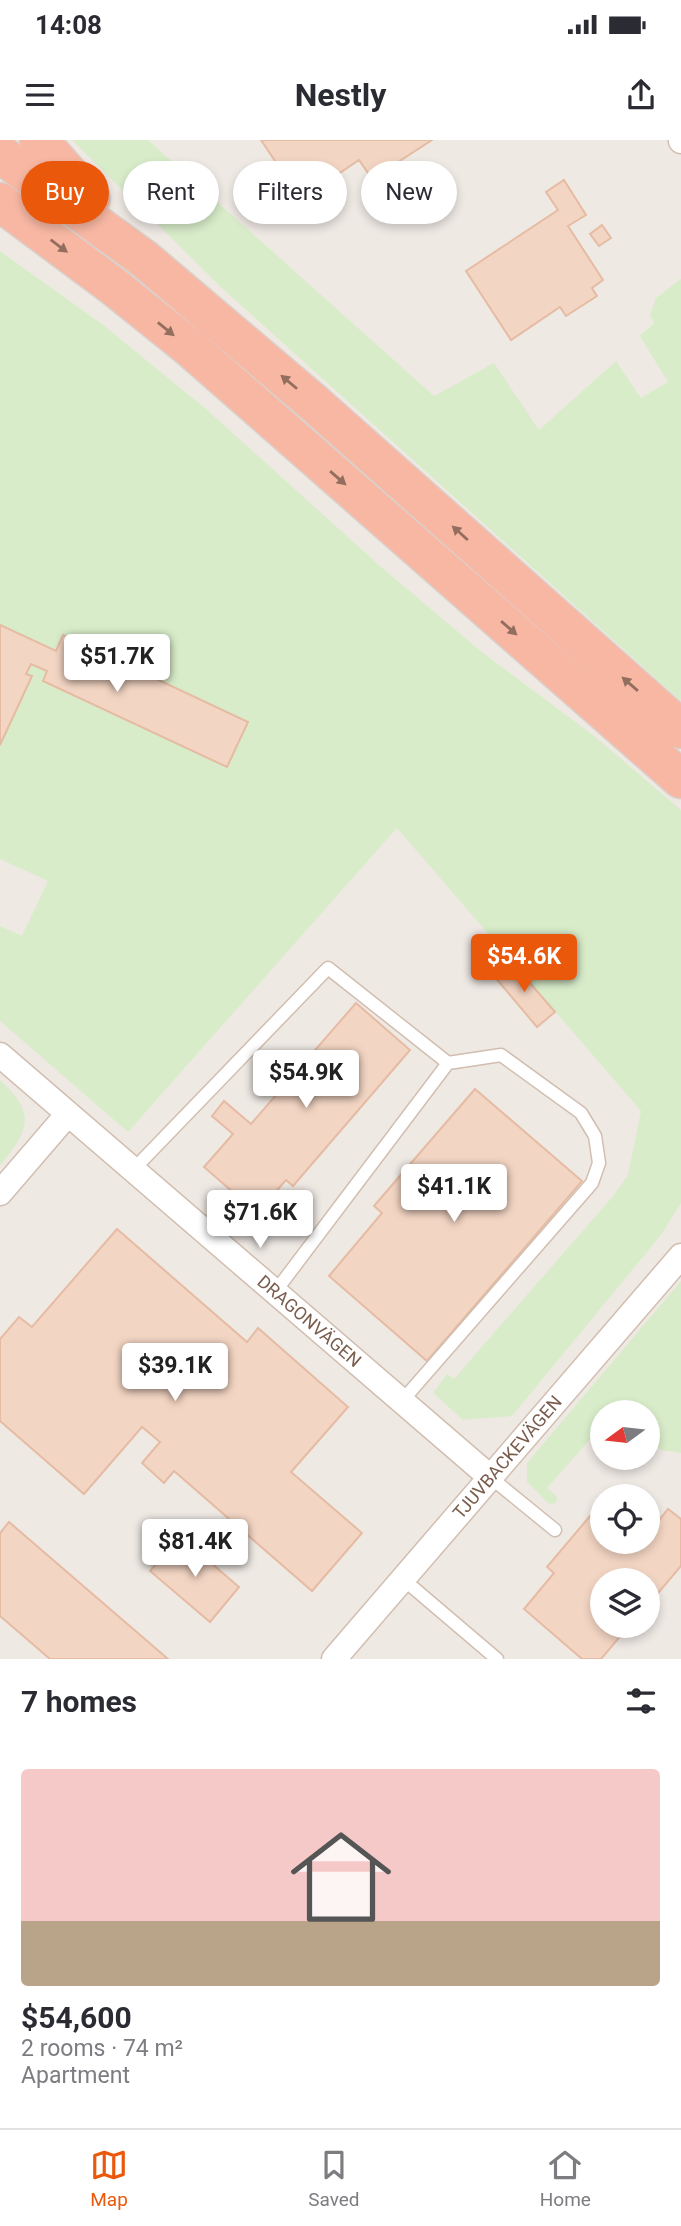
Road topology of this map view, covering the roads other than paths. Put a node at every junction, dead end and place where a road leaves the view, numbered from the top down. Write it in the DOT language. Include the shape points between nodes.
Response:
graph roads {
  1 [pos="39,140"];
  2 [pos="0,154"];
  3 [pos="2,203"];
  4 [pos="143,258"];
  5 [pos="681,729"];
  6 [pos="681,779"];
  7 [pos="0,1055"];
  8 [pos="448,1063"];
  9 [pos="67,1115"];
  10 [pos="132,1171"];
  11 [pos="0,1193"];
  12 [pos="681,1256"];
  13 [pos="275,1292"];
  14 [pos="402,1401"];
  15 [pos="490,1477"];
  16 [pos="555,1530"];
  17 [pos="403,1579"];
  18 [pos="334,1659"];
  19 [pos="497,1659"];
  1 -- 4 [label="highway"];
  2 -- 4 [label="highway"];
  3 -- 6 [label="highway, one-way" via="188,347"];
  5 -- 4 [label="highway, one-way"];
  7 -- 9 [label="street, DRAGONVÄGEN"];
  8 -- 10 [label="lane" via="328,968"];
  8 -- 13 [label="lane"];
  8 -- 14 [label="lane" via="501,1055 581,1113 595,1136 599,1163 592,1183"];
  9 -- 10 [label="street, DRAGONVÄGEN"];
  9 -- 11 [label="street"];
  10 -- 13 [label="street, DRAGONVÄGEN"];
  12 -- 15 [label="street, TJUVBACKEVÄGEN"];
  13 -- 14 [label="street, DRAGONVÄGEN"];
  14 -- 15 [label="street, DRAGONVÄGEN"];
  15 -- 16 [label="lane"];
  15 -- 17 [label="street, TJUVBACKEVÄGEN"];
  17 -- 18 [label="street, TJUVBACKEVÄGEN"];
  17 -- 19 [label="lane"];
}
